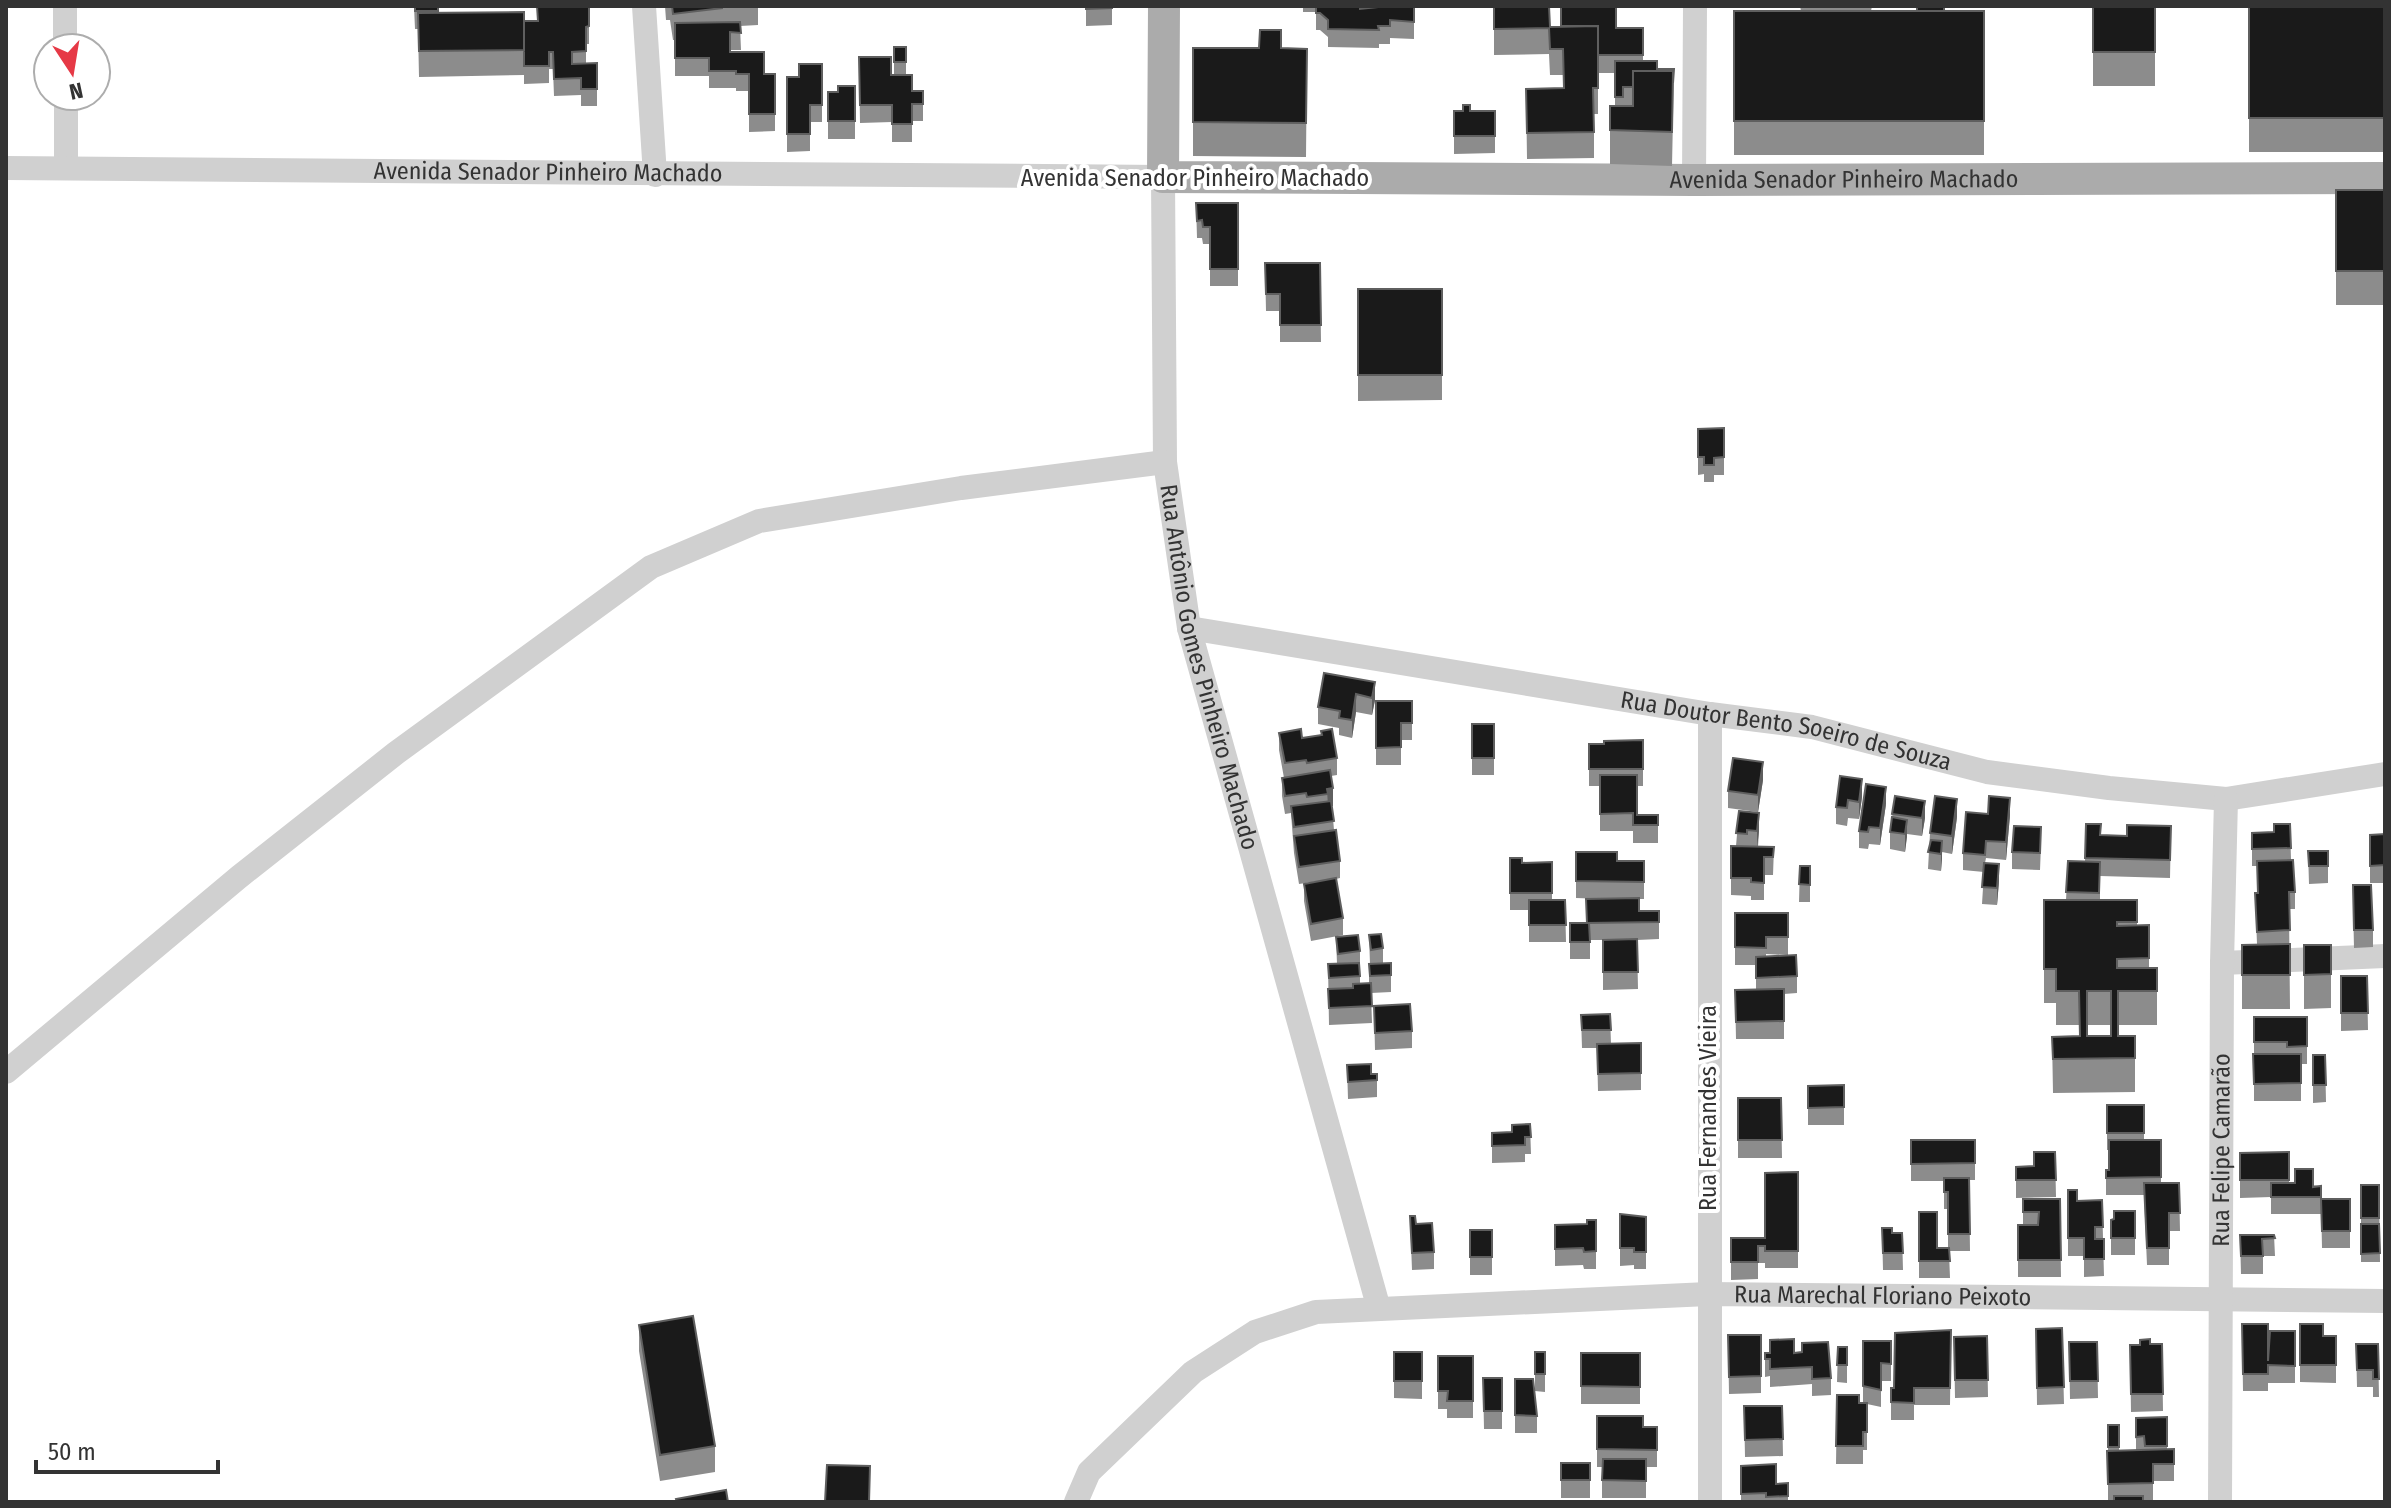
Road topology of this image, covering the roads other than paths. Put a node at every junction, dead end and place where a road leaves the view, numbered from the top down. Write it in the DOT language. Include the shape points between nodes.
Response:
graph roads {
  1 [pos="65,6"];
  2 [pos="644,6"];
  3 [pos="1164,6"];
  4 [pos="1695,6"];
  5 [pos="65,32"];
  6 [pos="66,112"];
  7 [pos="6,168"];
  8 [pos="66,168"];
  9 [pos="655,175"];
  10 [pos="1163,177"];
  11 [pos="2385,178"];
  12 [pos="1694,180"];
  13 [pos="1165,462"];
  14 [pos="1189,628"];
  15 [pos="1710,714"];
  16 [pos="2385,774"];
  17 [pos="2226,799"];
  18 [pos="2385,956"];
  19 [pos="2222,963"];
  20 [pos="6,1072"];
  21 [pos="1708,1294"];
  22 [pos="2220,1301"];
  23 [pos="2385,1301"];
  24 [pos="1379,1309"];
  25 [pos="1076,1502"];
  26 [pos="1710,1502"];
  27 [pos="2220,1502"];
  1 -- 5 [label="street"];
  2 -- 9 [label="street"];
  3 -- 10 [label="main road, Rua Antônio Gomes Pinheiro Machado"];
  4 -- 12 [label="street"];
  6 -- 8 [label="street"];
  7 -- 8 [label="street, Avenida Senador Pinheiro Machado"];
  8 -- 9 [label="street, Avenida Senador Pinheiro Machado"];
  9 -- 10 [label="street, Avenida Senador Pinheiro Machado"];
  10 -- 12 [label="main road, Avenida Senador Pinheiro Machado"];
  10 -- 13 [label="street, Rua Antônio Gomes Pinheiro Machado"];
  11 -- 12 [label="main road, Avenida Senador Pinheiro Machado"];
  13 -- 14 [label="street, Rua Antônio Gomes Pinheiro Machado"];
  13 -- 20 [label="street" via="759,521 651,567 396,753"];
  14 -- 15 [label="street, Rua Doutor Bento Soeiro de Souza"];
  14 -- 24 [label="street, Rua Antônio Gomes Pinheiro Machado"];
  15 -- 17 [label="street, Rua Doutor Bento Soeiro de Souza" via="1812,727 1987,772"];
  15 -- 21 [label="street, Rua Fernandes Vieira"];
  16 -- 17 [label="street, Rua Doutor Bento Soeiro de Souza"];
  17 -- 19 [label="street, Rua Felipe Camarão"];
  18 -- 19 [label="street"];
  19 -- 22 [label="street, Rua Felipe Camarão"];
  21 -- 22 [label="street, Rua Marechal Floriano Peixoto"];
  21 -- 24 [label="street, Rua Marechal Floriano Peixoto"];
  21 -- 26 [label="street, Rua Fernandes Vieira"];
  22 -- 23 [label="street, Rua Marechal Floriano Peixoto"];
  22 -- 27 [label="street, Rua Felipe Camarão"];
  24 -- 25 [label="street, Rua Marechal Floriano Peixoto" via="1316,1312 1255,1332 1193,1372 1089,1472"];
}
